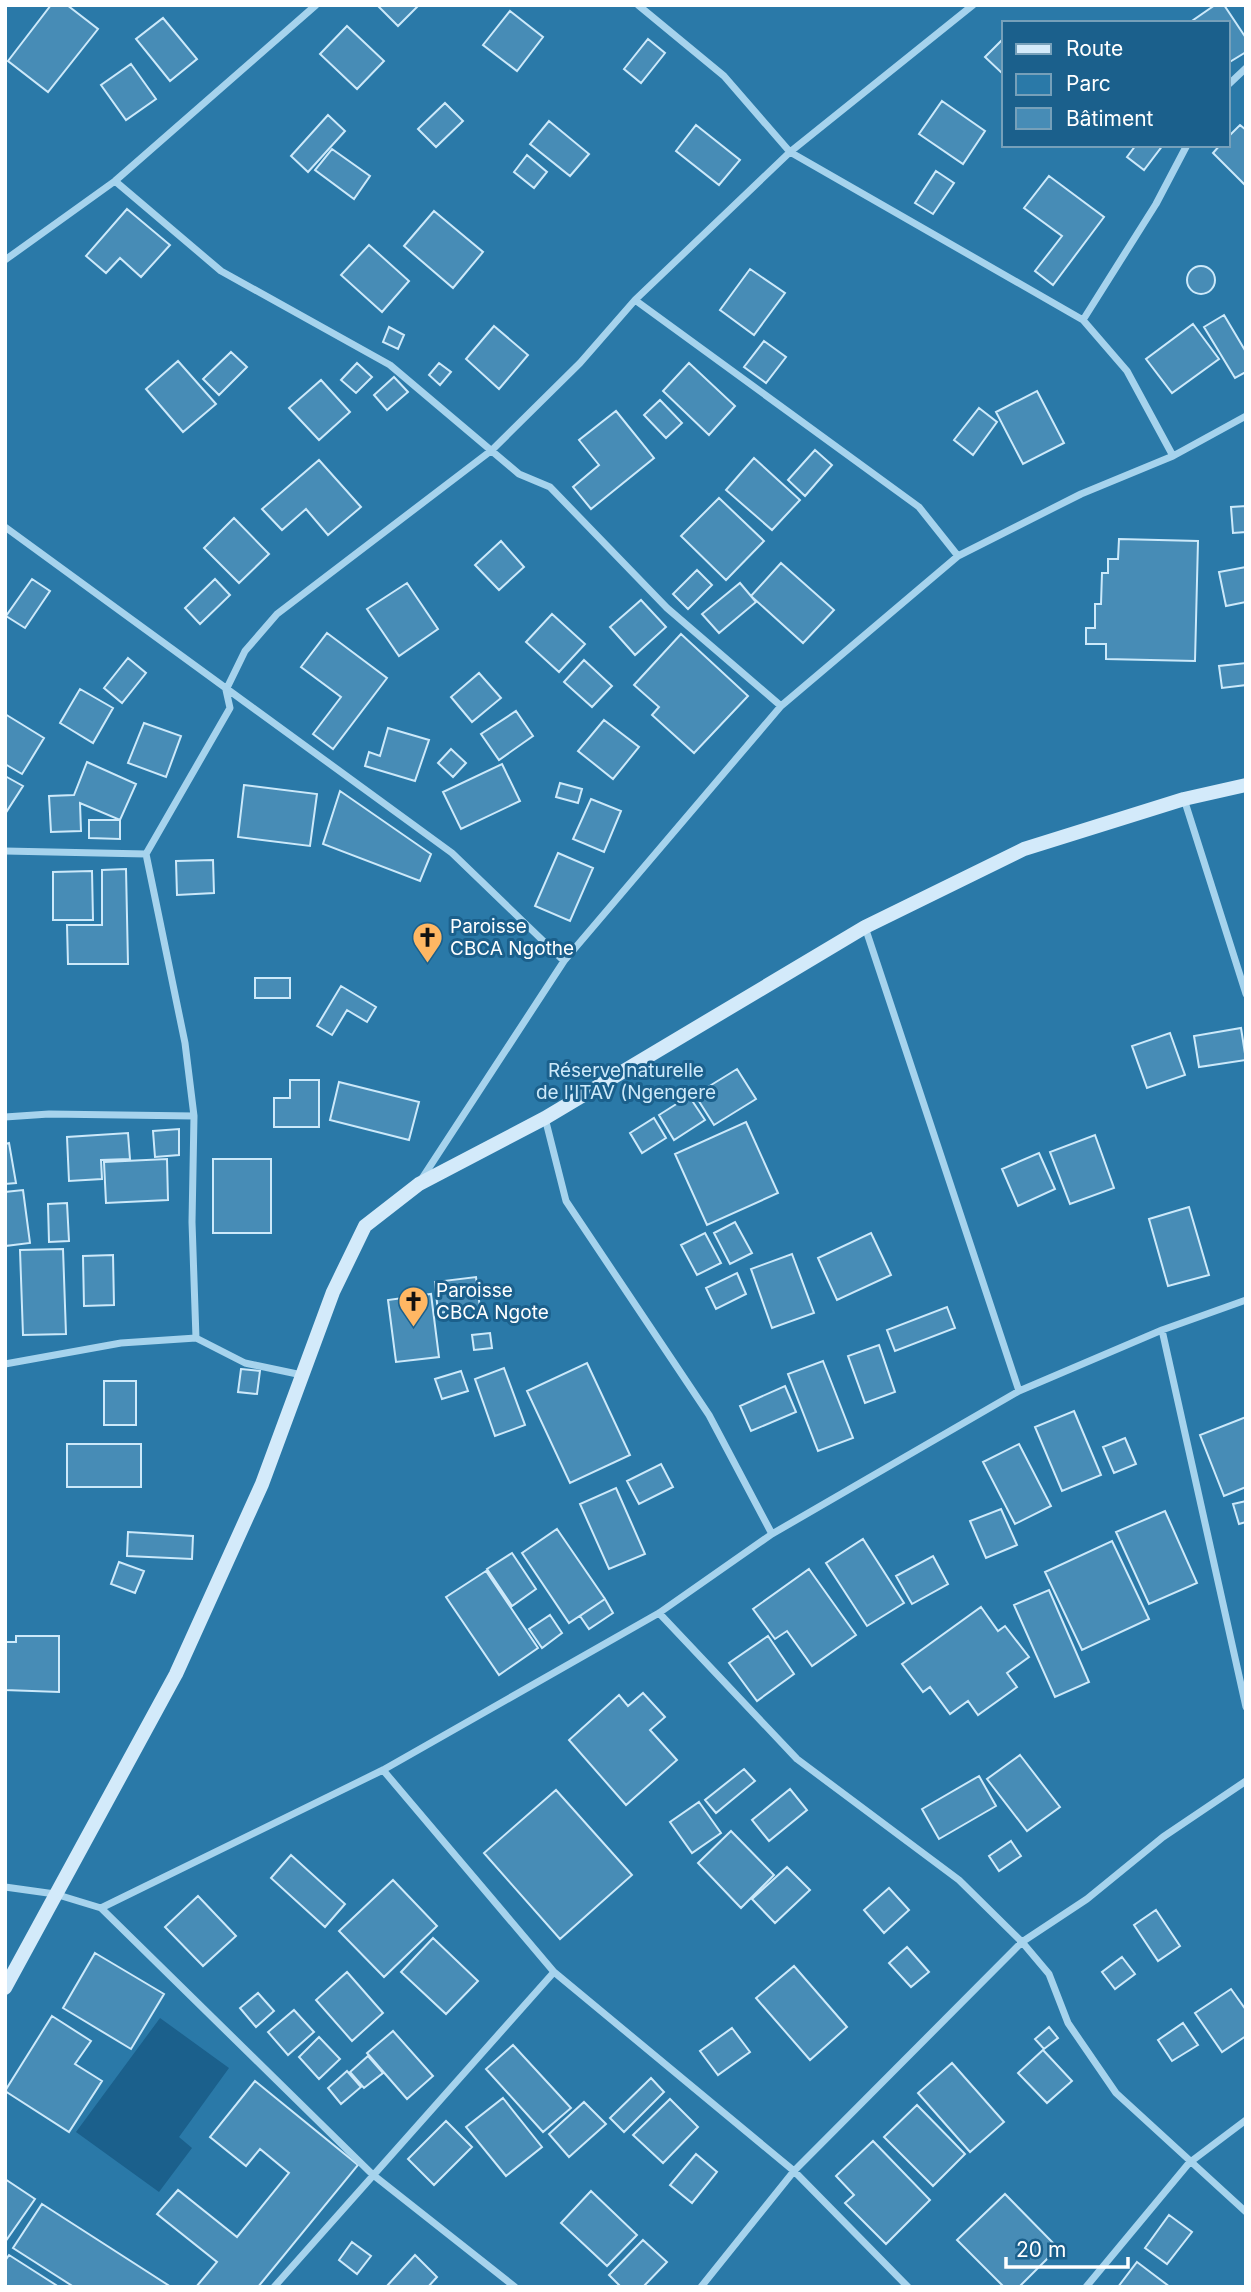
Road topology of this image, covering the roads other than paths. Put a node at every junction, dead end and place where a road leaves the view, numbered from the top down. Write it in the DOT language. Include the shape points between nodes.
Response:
graph roads {
  1 [pos="316,5"];
  2 [pos="638,5"];
  3 [pos="973,5"];
  4 [pos="1246,68"];
  5 [pos="1230,83"];
  6 [pos="1186,147"];
  7 [pos="790,152"];
  8 [pos="115,181"];
  9 [pos="5,260"];
  10 [pos="635,300"];
  11 [pos="1083,320"];
  12 [pos="1246,416"];
  13 [pos="492,450"];
  14 [pos="1173,456"];
  15 [pos="5,527"];
  16 [pos="958,556"];
  17 [pos="226,690"];
  18 [pos="781,706"];
  19 [pos="1246,785"];
  20 [pos="1184,799"];
  21 [pos="5,851"];
  22 [pos="146,855"];
  23 [pos="864,927"];
  24 [pos="565,961"];
  25 [pos="1246,994"];
  26 [pos="194,1116"];
  27 [pos="5,1117"];
  28 [pos="545,1118"];
  29 [pos="419,1184"];
  30 [pos="1246,1300"];
  31 [pos="1162,1330"];
  32 [pos="196,1338"];
  33 [pos="5,1364"];
  34 [pos="302,1375"];
  35 [pos="1019,1391"];
  36 [pos="772,1534"];
  37 [pos="659,1613"];
  38 [pos="1246,1707"];
  39 [pos="383,1770"];
  40 [pos="1246,1781"];
  41 [pos="5,1887"];
  42 [pos="55,1894"];
  43 [pos="101,1908"];
  44 [pos="1022,1942"];
  45 [pos="554,1972"];
  46 [pos="5,1988"];
  47 [pos="1246,2120"];
  48 [pos="1189,2163"];
  49 [pos="794,2171"];
  50 [pos="372,2174"];
  51 [pos="1246,2212"];
  52 [pos="274,2287"];
  53 [pos="515,2287"];
  54 [pos="701,2287"];
  55 [pos="908,2287"];
  56 [pos="1086,2287"];
  1 -- 8 [label="street"];
  2 -- 7 [label="street" via="724,76"];
  3 -- 7 [label="street"];
  4 -- 5 [label="street"];
  6 -- 11 [label="street"];
  7 -- 10 [label="street"];
  7 -- 11 [label="street"];
  8 -- 9 [label="street"];
  8 -- 13 [label="street" via="221,271 390,365"];
  10 -- 13 [label="street" via="580,363"];
  10 -- 16 [label="street" via="919,507"];
  11 -- 14 [label="street" via="1127,371"];
  12 -- 14 [label="street"];
  13 -- 17 [label="street" via="277,614 245,650"];
  13 -- 18 [label="street" via="519,474 550,487 667,608"];
  14 -- 16 [label="street" via="1081,494"];
  15 -- 17 [label="street"];
  16 -- 18 [label="street"];
  17 -- 22 [label="street" via="230,709"];
  17 -- 24 [label="street" via="452,853"];
  18 -- 24 [label="street"];
  19 -- 20 [label="street"];
  20 -- 23 [label="street" via="1024,849"];
  20 -- 25 [label="street"];
  21 -- 22 [label="street"];
  22 -- 26 [label="street" via="186,1043"];
  23 -- 28 [label="street"];
  23 -- 35 [label="street"];
  24 -- 29 [label="street"];
  26 -- 27 [label="street"];
  26 -- 32 [label="street"];
  28 -- 29 [label="street"];
  28 -- 36 [label="street" via="566,1201 709,1415"];
  29 -- 34 [label="street" via="365,1226 333,1292"];
  30 -- 31 [label="street"];
  31 -- 35 [label="street"];
  31 -- 38 [label="street"];
  32 -- 33 [label="street" via="121,1343"];
  32 -- 34 [label="street" via="245,1363"];
  34 -- 42 [label="street" via="262,1484 176,1674"];
  35 -- 36 [label="street"];
  36 -- 37 [label="street"];
  37 -- 39 [label="street"];
  37 -- 44 [label="street" via="797,1759 959,1880"];
  39 -- 43 [label="street"];
  39 -- 45 [label="street"];
  40 -- 44 [label="street"];
  41 -- 42 [label="street"];
  42 -- 43 [label="street"];
  42 -- 46 [label="street"];
  43 -- 50 [label="street"];
  44 -- 48 [label="street" via="1049,1974 1069,2024 1116,2093"];
  44 -- 49 [label="street"];
  45 -- 49 [label="street"];
  45 -- 50 [label="street"];
  47 -- 48 [label="street"];
  48 -- 51 [label="street"];
  48 -- 56 [label="street"];
  49 -- 54 [label="street"];
  49 -- 55 [label="street"];
  50 -- 52 [label="street"];
  50 -- 53 [label="street"];
}
